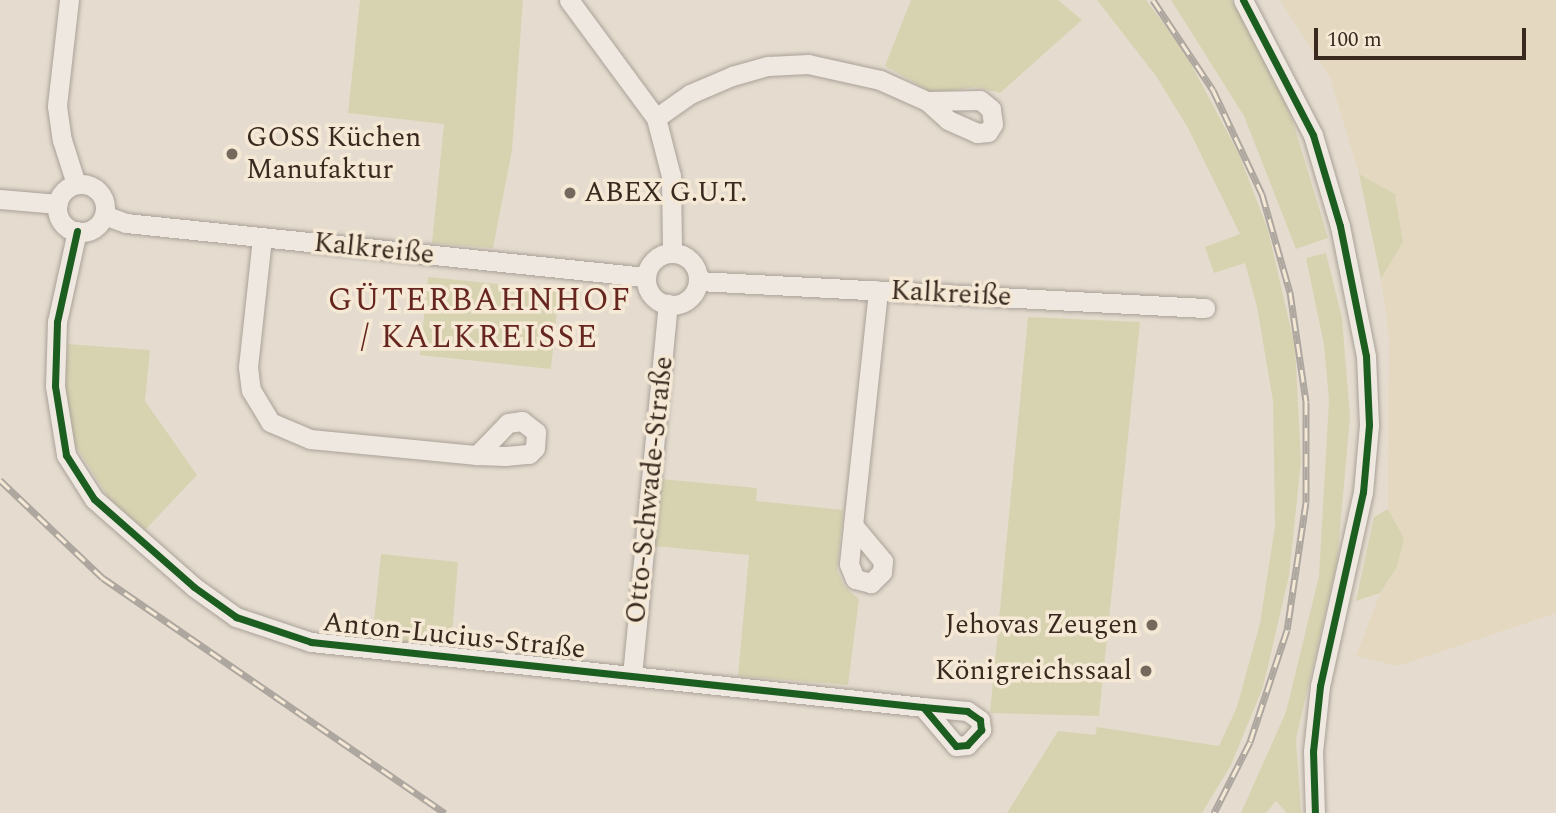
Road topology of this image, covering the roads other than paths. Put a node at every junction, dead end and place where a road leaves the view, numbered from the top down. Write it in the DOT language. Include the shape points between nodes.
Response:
graph roads {
  1 [pos="69,0"];
  2 [pos="569,0"];
  3 [pos="1243,0"];
  4 [pos="927,101"];
  5 [pos="656,118"];
  6 [pos="76,184"];
  7 [pos="0,199"];
  8 [pos="58,204"];
  9 [pos="104,215"];
  10 [pos="77,231"];
  11 [pos="262,238"];
  12 [pos="671,253"];
  13 [pos="646,277"];
  14 [pos="698,281"];
  15 [pos="878,290"];
  16 [pos="668,304"];
  17 [pos="1205,308"];
  18 [pos="477,455"];
  19 [pos="853,525"];
  20 [pos="632,676"];
  21 [pos="923,706"];
  22 [pos="1315,813"];
  1 -- 6 [label="street" via="57,106"];
  2 -- 5 [label="street"];
  3 -- 22 [label="street" via="1286,76 1321,158 1343,239 1366,356 1368,425 1363,492 1320,686 1313,751"];
  4 -- 5 [label="street" via="849,70 786,64 732,76 690,94"];
  5 -- 12 [label="street" via="671,176"];
  6 -- 8 [label="street" via="64,191"];
  6 -- 9 [label="street" via="99,191"];
  7 -- 8 [label="street"];
  8 -- 10 [label="street" via="64,224"];
  9 -- 10 [label="street" via="91,230"];
  9 -- 11 [label="street, Kalkreiße" via="126,223"];
  10 -- 20 [label="street, Anton-Lucius-Straße" via="57,323 55,386 66,455 94,499 194,587 236,617 311,642"];
  11 -- 13 [label="street, Kalkreiße"];
  11 -- 18 [label="street" via="248,367 251,390 270,422 310,439"];
  12 -- 13 [label="street" via="651,263"];
  12 -- 14 [label="street" via="688,258"];
  13 -- 16 [label="street" via="649,292"];
  14 -- 15 [label="street, Kalkreiße"];
  14 -- 16 [label="street" via="691,297"];
  15 -- 17 [label="street, Kalkreiße"];
  15 -- 19 [label="street"];
  16 -- 20 [label="street, Otto-Schwade-Straße"];
  20 -- 21 [label="street, Anton-Lucius-Straße"];
}
